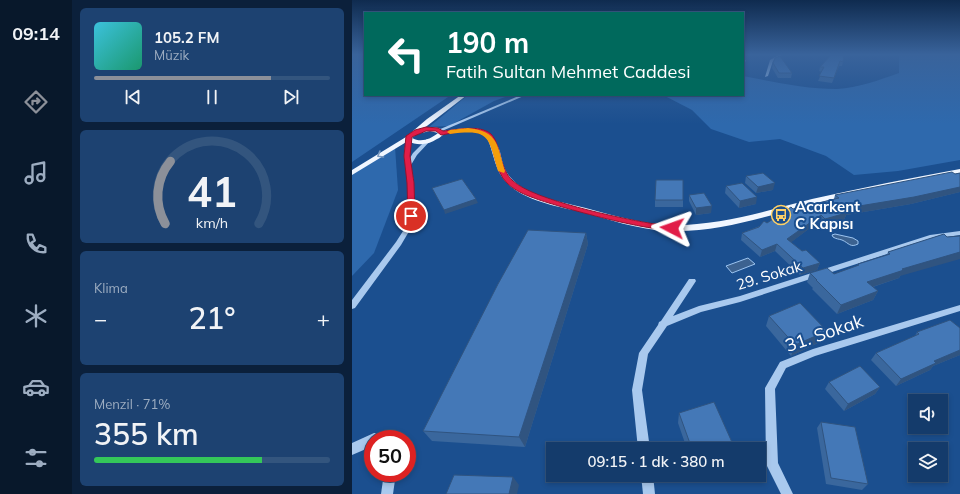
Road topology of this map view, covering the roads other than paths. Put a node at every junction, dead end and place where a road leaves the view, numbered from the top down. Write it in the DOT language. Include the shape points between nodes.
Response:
graph roads {
  1 [pos="463,96"];
  2 [pos="522,96"];
  3 [pos="439,114"];
  4 [pos="430,129"];
  5 [pos="441,132"];
  6 [pos="411,135"];
  7 [pos="429,140"];
  8 [pos="409,164"];
  9 [pos="960,171"];
  10 [pos="352,172"];
  11 [pos="957,235"];
  12 [pos="692,281"];
  13 [pos="369,283"];
  14 [pos="352,297"];
  15 [pos="352,306"];
  16 [pos="960,308"];
  17 [pos="662,324"];
  18 [pos="643,442"];
  19 [pos="364,444"];
  20 [pos="352,449"];
  21 [pos="389,482"];
  22 [pos="648,482"];
  23 [pos="388,494"];
  24 [pos="649,494"];
  25 [pos="787,494"];
  1 -- 3 [label="main road"];
  2 -- 5 [label="street"];
  3 -- 4 [label="main road" via="430,125"];
  3 -- 6 [label="main road"];
  4 -- 5 [label="main road"];
  4 -- 6 [label="main road"];
  5 -- 7 [label="main road" via="439,136"];
  5 -- 9 [label="main road" via="468,130 488,135 493,142 502,172 510,182 536,196 586,211 651,226 672,228 733,221 876,186"];
  6 -- 7 [label="main road" via="413,142"];
  6 -- 8 [label="street" via="407,156"];
  6 -- 10 [label="main road, one-way"];
  7 -- 8 [label="street"];
  8 -- 13 [label="street" via="411,216 408,228"];
  11 -- 17 [label="street, 29. Sokak" via="932,237 740,299 699,309"];
  12 -- 17 [label="street"];
  13 -- 14 [label="street"];
  13 -- 15 [label="street"];
  16 -- 25 [label="street, 31. Sokak" via="813,353 783,365 770,388 772,464"];
  17 -- 18 [label="street" via="644,353 637,390"];
  19 -- 20 [label="street"];
  21 -- 23 [label="street"];
  22 -- 24 [label="street"];
}
